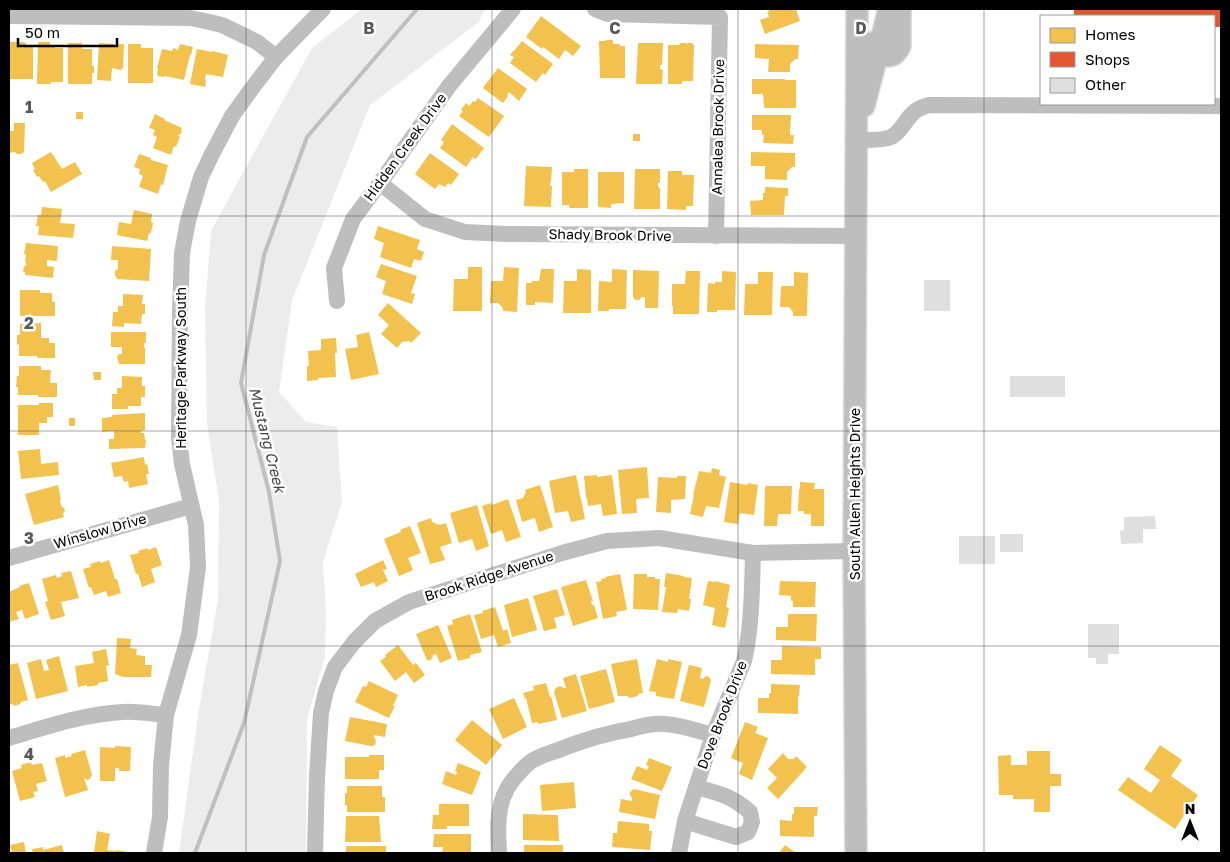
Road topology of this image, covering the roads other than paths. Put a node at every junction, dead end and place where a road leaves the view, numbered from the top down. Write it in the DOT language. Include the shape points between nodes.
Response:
graph roads {
  1 [pos="322,9"];
  2 [pos="513,9"];
  3 [pos="595,9"];
  4 [pos="857,9"];
  5 [pos="866,9"];
  6 [pos="889,9"];
  7 [pos="900,9"];
  8 [pos="9,16"];
  9 [pos="878,51"];
  10 [pos="276,57"];
  11 [pos="1221,106"];
  12 [pos="856,138"];
  13 [pos="380,183"];
  14 [pos="716,236"];
  15 [pos="855,236"];
  16 [pos="336,301"];
  17 [pos="191,506"];
  18 [pos="854,551"];
  19 [pos="753,553"];
  20 [pos="9,556"];
  21 [pos="166,716"];
  22 [pos="713,736"];
  23 [pos="9,738"];
  24 [pos="696,787"];
  25 [pos="684,821"];
  26 [pos="154,853"];
  27 [pos="315,853"];
  28 [pos="499,853"];
  29 [pos="679,853"];
  30 [pos="856,853"];
  1 -- 10 [label="street, Heritage Parkway South"];
  2 -- 13 [label="street, Hidden Creek Drive" via="449,86"];
  3 -- 14 [label="street, Annalea Brook Drive" via="608,14 720,17"];
  4 -- 12 [label="main road, South Allen Heights Drive"];
  5 -- 9 [label="main road" via="867,34"];
  6 -- 9 [label="main road, South Allen Heights Drive"];
  7 -- 9 [label="main road" via="898,50 891,56"];
  8 -- 10 [label="street" via="190,18 222,25 257,42"];
  9 -- 12 [label="main road, South Allen Heights Drive"];
  10 -- 17 [label="street, Heritage Parkway South" via="232,116 212,154 201,177 182,253 179,438"];
  11 -- 12 [label="street" via="929,105 913,112 893,136"];
  12 -- 15 [label="main road, South Allen Heights Drive"];
  13 -- 14 [label="street, Shady Brook Drive" via="425,219 465,232"];
  13 -- 16 [label="street, Hidden Creek Drive" via="353,219 334,268"];
  14 -- 15 [label="street, Shady Brook Drive"];
  15 -- 18 [label="main road, South Allen Heights Drive"];
  17 -- 20 [label="street, Winslow Drive"];
  17 -- 21 [label="street, Heritage Parkway South" via="196,525 198,567 189,635"];
  18 -- 19 [label="street, Brook Ridge Avenue"];
  18 -- 30 [label="main road, South Allen Heights Drive"];
  19 -- 22 [label="street, Dove Brook Drive" via="752,597 744,662"];
  19 -- 27 [label="street, Brook Ridge Avenue" via="659,538 607,541 562,552 409,602 375,622 335,667 326,691 321,713"];
  21 -- 23 [label="street" via="125,712 95,716 65,721"];
  21 -- 26 [label="street, Heritage Parkway South" via="160,766 160,817"];
  22 -- 24 [label="street, Dove Brook Drive"];
  22 -- 28 [label="street" via="687,727 652,724 580,742 530,763 515,778 502,801"];
  24 -- 25 [label="street, Dove Brook Drive"];
  24 -- 25 [label="street, Dove Brook Drive" via="725,795 742,804 750,812 752,822 748,832 736,836"];
  25 -- 29 [label="street, Dove Brook Drive"];
}
